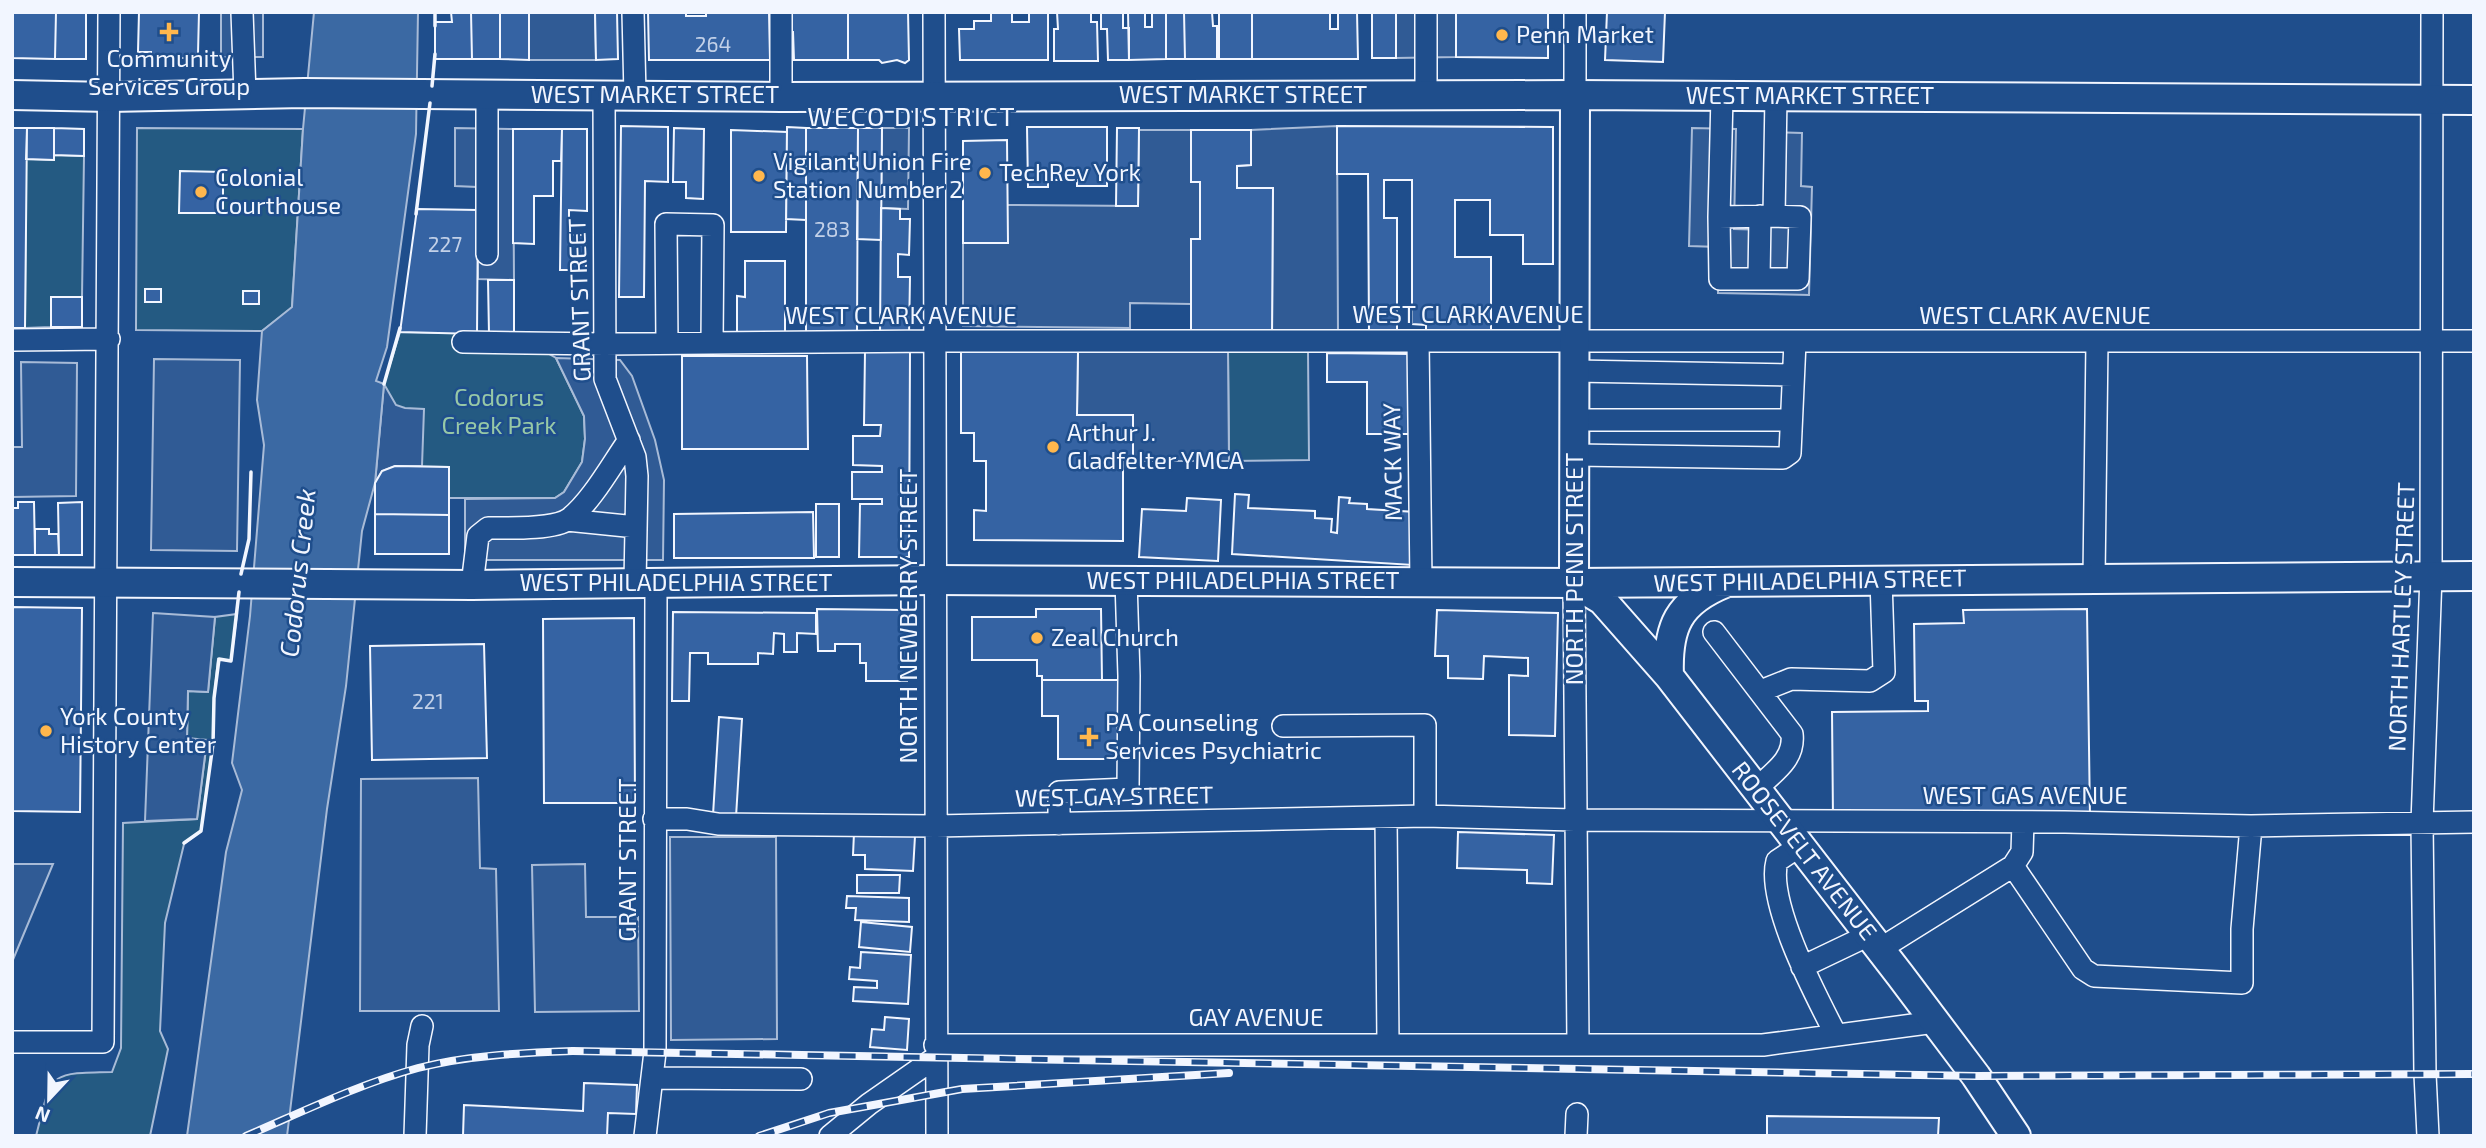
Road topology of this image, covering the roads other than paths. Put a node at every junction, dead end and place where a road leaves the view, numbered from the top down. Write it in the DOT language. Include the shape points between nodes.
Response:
graph roads {
  1 [pos="109,12"];
  2 [pos="242,12"];
  3 [pos="634,12"];
  4 [pos="781,12"];
  5 [pos="934,12"];
  6 [pos="1426,12"];
  7 [pos="1575,12"];
  8 [pos="2432,12"];
  9 [pos="245,94"];
  10 [pos="487,94"];
  11 [pos="12,95"];
  12 [pos="604,95"];
  13 [pos="635,95"];
  14 [pos="1426,95"];
  15 [pos="1575,95"];
  16 [pos="935,96"];
  17 [pos="1722,96"];
  18 [pos="1776,96"];
  19 [pos="110,97"];
  20 [pos="781,97"];
  21 [pos="2432,100"];
  22 [pos="2474,100"];
  23 [pos="1767,216"];
  24 [pos="1719,217"];
  25 [pos="487,254"];
  26 [pos="1759,279"];
  27 [pos="109,339"];
  28 [pos="12,340"];
  29 [pos="935,341"];
  30 [pos="1418,341"];
  31 [pos="1576,341"];
  32 [pos="2474,341"];
  33 [pos="463,342"];
  34 [pos="1795,342"];
  35 [pos="2097,342"];
  36 [pos="2433,342"];
  37 [pos="667,343"];
  38 [pos="712,343"];
  39 [pos="604,344"];
  40 [pos="1575,370"];
  41 [pos="1793,375"];
  42 [pos="1575,420"];
  43 [pos="1791,421"];
  44 [pos="629,440"];
  45 [pos="1575,455"];
  46 [pos="567,520"];
  47 [pos="636,527"];
  48 [pos="2431,575"];
  49 [pos="2474,576"];
  50 [pos="2094,578"];
  51 [pos="934,580"];
  52 [pos="1881,580"];
  53 [pos="1126,581"];
  54 [pos="12,582"];
  55 [pos="1422,582"];
  56 [pos="1729,582"];
  57 [pos="106,583"];
  58 [pos="645,583"];
  59 [pos="1574,583"];
  60 [pos="472,585"];
  61 [pos="1714,632"];
  62 [pos="1669,676"];
  63 [pos="1761,691"];
  64 [pos="1283,726"];
  65 [pos="1757,788"];
  66 [pos="1128,789"];
  67 [pos="1425,816"];
  68 [pos="1385,817"];
  69 [pos="654,819"];
  70 [pos="1575,820"];
  71 [pos="1783,821"];
  72 [pos="2023,822"];
  73 [pos="2474,822"];
  74 [pos="2422,823"];
  75 [pos="1059,824"];
  76 [pos="1130,824"];
  77 [pos="936,826"];
  78 [pos="2251,826"];
  79 [pos="1801,845"];
  80 [pos="2013,866"];
  81 [pos="1874,942"];
  82 [pos="1802,967"];
  83 [pos="1935,1021"];
  84 [pos="422,1026"];
  85 [pos="1836,1035"];
  86 [pos="12,1042"];
  87 [pos="1388,1044"];
  88 [pos="1578,1044"];
  89 [pos="935,1051"];
  90 [pos="652,1078"];
  91 [pos="801,1079"];
  92 [pos="1577,1114"];
  93 [pos="415,1136"];
  94 [pos="645,1136"];
  95 [pos="830,1136"];
  96 [pos="937,1136"];
  97 [pos="1576,1136"];
  98 [pos="2016,1136"];
  99 [pos="2428,1136"];
  1 -- 19 [label="street"];
  2 -- 9 [label="street"];
  3 -- 13 [label="street"];
  4 -- 20 [label="street"];
  5 -- 16 [label="street, NORTH NEWBERRY STREET"];
  6 -- 14 [label="street"];
  7 -- 15 [label="street"];
  8 -- 21 [label="street, NORTH HARTLEY STREET"];
  9 -- 10 [label="main road, WEST MARKET STREET"];
  9 -- 19 [label="main road, WEST MARKET STREET"];
  10 -- 12 [label="main road, WEST MARKET STREET"];
  10 -- 25 [label="street"];
  11 -- 19 [label="main road, WEST MARKET STREET"];
  12 -- 13 [label="main road, WEST MARKET STREET"];
  12 -- 39 [label="street, GRANT STREET"];
  13 -- 20 [label="main road, WEST MARKET STREET"];
  14 -- 15 [label="main road, WEST MARKET STREET"];
  14 -- 16 [label="main road, WEST MARKET STREET"];
  15 -- 17 [label="main road, WEST MARKET STREET"];
  15 -- 31 [label="main road, NORTH PENN STREET"];
  16 -- 20 [label="main road, WEST MARKET STREET"];
  16 -- 29 [label="street, NORTH NEWBERRY STREET"];
  17 -- 18 [label="main road, WEST MARKET STREET"];
  17 -- 24 [label="street"];
  18 -- 21 [label="main road, WEST MARKET STREET"];
  18 -- 23 [label="street"];
  19 -- 27 [label="street"];
  21 -- 22 [label="main road, WEST MARKET STREET"];
  21 -- 36 [label="street, NORTH HARTLEY STREET"];
  23 -- 24 [label="street"];
  23 -- 26 [label="street"];
  23 -- 26 [label="street" via="1800,217 1798,279"];
  24 -- 26 [label="street" via="1720,278"];
  27 -- 28 [label="street"];
  27 -- 57 [label="street"];
  29 -- 30 [label="street, WEST CLARK AVENUE"];
  29 -- 38 [label="street, WEST CLARK AVENUE"];
  29 -- 51 [label="street, NORTH NEWBERRY STREET"];
  30 -- 31 [label="street, WEST CLARK AVENUE"];
  30 -- 55 [label="street, MACK WAY"];
  31 -- 34 [label="street, WEST CLARK AVENUE"];
  31 -- 40 [label="main road, NORTH PENN STREET"];
  32 -- 36 [label="street, WEST CLARK AVENUE"];
  33 -- 39 [label="street, WEST CLARK AVENUE"];
  34 -- 35 [label="street, WEST CLARK AVENUE"];
  34 -- 41 [label="street"];
  35 -- 36 [label="street, WEST CLARK AVENUE"];
  35 -- 50 [label="street"];
  36 -- 48 [label="street, NORTH HARTLEY STREET"];
  37 -- 38 [label="street, WEST CLARK AVENUE"];
  37 -- 38 [label="street" via="666,224 713,225"];
  37 -- 39 [label="street, WEST CLARK AVENUE"];
  39 -- 44 [label="street, GRANT STREET" via="608,391"];
  40 -- 41 [label="street"];
  40 -- 42 [label="main road, NORTH PENN STREET"];
  41 -- 43 [label="street"];
  42 -- 43 [label="street"];
  42 -- 45 [label="main road, NORTH PENN STREET"];
  43 -- 45 [label="street" via="1790,453 1783,458"];
  44 -- 46 [label="street"];
  44 -- 47 [label="street, GRANT STREET" via="637,476"];
  45 -- 59 [label="main road, NORTH PENN STREET"];
  46 -- 47 [label="street"];
  46 -- 60 [label="street" via="525,529 488,528 478,536"];
  47 -- 58 [label="street, GRANT STREET"];
  48 -- 49 [label="main road, WEST PHILADELPHIA STREET"];
  48 -- 50 [label="main road, WEST PHILADELPHIA STREET"];
  48 -- 74 [label="street, NORTH HARTLEY STREET"];
  50 -- 52 [label="main road, WEST PHILADELPHIA STREET"];
  51 -- 53 [label="main road, WEST PHILADELPHIA STREET"];
  51 -- 58 [label="main road, WEST PHILADELPHIA STREET"];
  51 -- 77 [label="street, NORTH NEWBERRY STREET"];
  52 -- 56 [label="main road, WEST PHILADELPHIA STREET"];
  52 -- 63 [label="street" via="1884,671 1870,681 1791,679"];
  53 -- 55 [label="main road, WEST PHILADELPHIA STREET"];
  53 -- 66 [label="street"];
  54 -- 57 [label="main road, WEST PHILADELPHIA STREET"];
  55 -- 59 [label="main road, WEST PHILADELPHIA STREET"];
  56 -- 59 [label="main road, WEST PHILADELPHIA STREET"];
  56 -- 62 [label="main road" via="1704,591 1681,613 1672,631"];
  57 -- 60 [label="main road, WEST PHILADELPHIA STREET"];
  57 -- 86 [label="street" via="103,1042"];
  58 -- 60 [label="main road, WEST PHILADELPHIA STREET"];
  58 -- 69 [label="street, GRANT STREET"];
  59 -- 62 [label="main road, ROOSEVELT AVENUE" via="1602,600"];
  59 -- 70 [label="street, NORTH PENN STREET"];
  61 -- 63 [label="street"];
  62 -- 65 [label="main road, ROOSEVELT AVENUE"];
  63 -- 65 [label="street" via="1792,734 1793,745 1788,759"];
  64 -- 67 [label="street" via="1424,725"];
  65 -- 71 [label="main road, ROOSEVELT AVENUE"];
  66 -- 75 [label="street" via="1059,792"];
  66 -- 76 [label="street"];
  67 -- 68 [label="street, WEST GAY STREET"];
  67 -- 70 [label="street, WEST GAY STREET"];
  68 -- 76 [label="street, WEST GAY STREET"];
  68 -- 87 [label="street"];
  69 -- 77 [label="street, WEST GAY STREET"];
  69 -- 90 [label="street, GRANT STREET"];
  70 -- 71 [label="street, WEST GAS AVENUE"];
  70 -- 88 [label="street, NORTH PENN STREET"];
  71 -- 72 [label="street, WEST GAS AVENUE"];
  71 -- 79 [label="main road, ROOSEVELT AVENUE"];
  72 -- 78 [label="street, WEST GAS AVENUE"];
  72 -- 80 [label="street" via="2022,852"];
  73 -- 74 [label="street, WEST GAS AVENUE"];
  74 -- 78 [label="street, WEST GAS AVENUE"];
  74 -- 99 [label="street, NORTH HARTLEY STREET"];
  75 -- 76 [label="street, WEST GAY STREET"];
  75 -- 77 [label="street, WEST GAY STREET"];
  77 -- 89 [label="street, NORTH NEWBERRY STREET"];
  78 -- 80 [label="street" via="2242,983 2094,976 2083,969"];
  79 -- 81 [label="main road, ROOSEVELT AVENUE"];
  79 -- 82 [label="street" via="1777,861 1773,875"];
  80 -- 81 [label="street"];
  81 -- 82 [label="street"];
  81 -- 83 [label="main road, ROOSEVELT AVENUE"];
  82 -- 85 [label="street"];
  83 -- 85 [label="street, GAY AVENUE"];
  83 -- 98 [label="main road, ROOSEVELT AVENUE"];
  84 -- 93 [label="street"];
  85 -- 88 [label="street, GAY AVENUE" via="1763,1045"];
  87 -- 88 [label="street, GAY AVENUE"];
  87 -- 89 [label="street, GAY AVENUE"];
  89 -- 95 [label="street"];
  89 -- 96 [label="street, NORTH NEWBERRY STREET"];
  90 -- 91 [label="street"];
  90 -- 94 [label="street, GRANT STREET"];
  92 -- 97 [label="street"];
}
